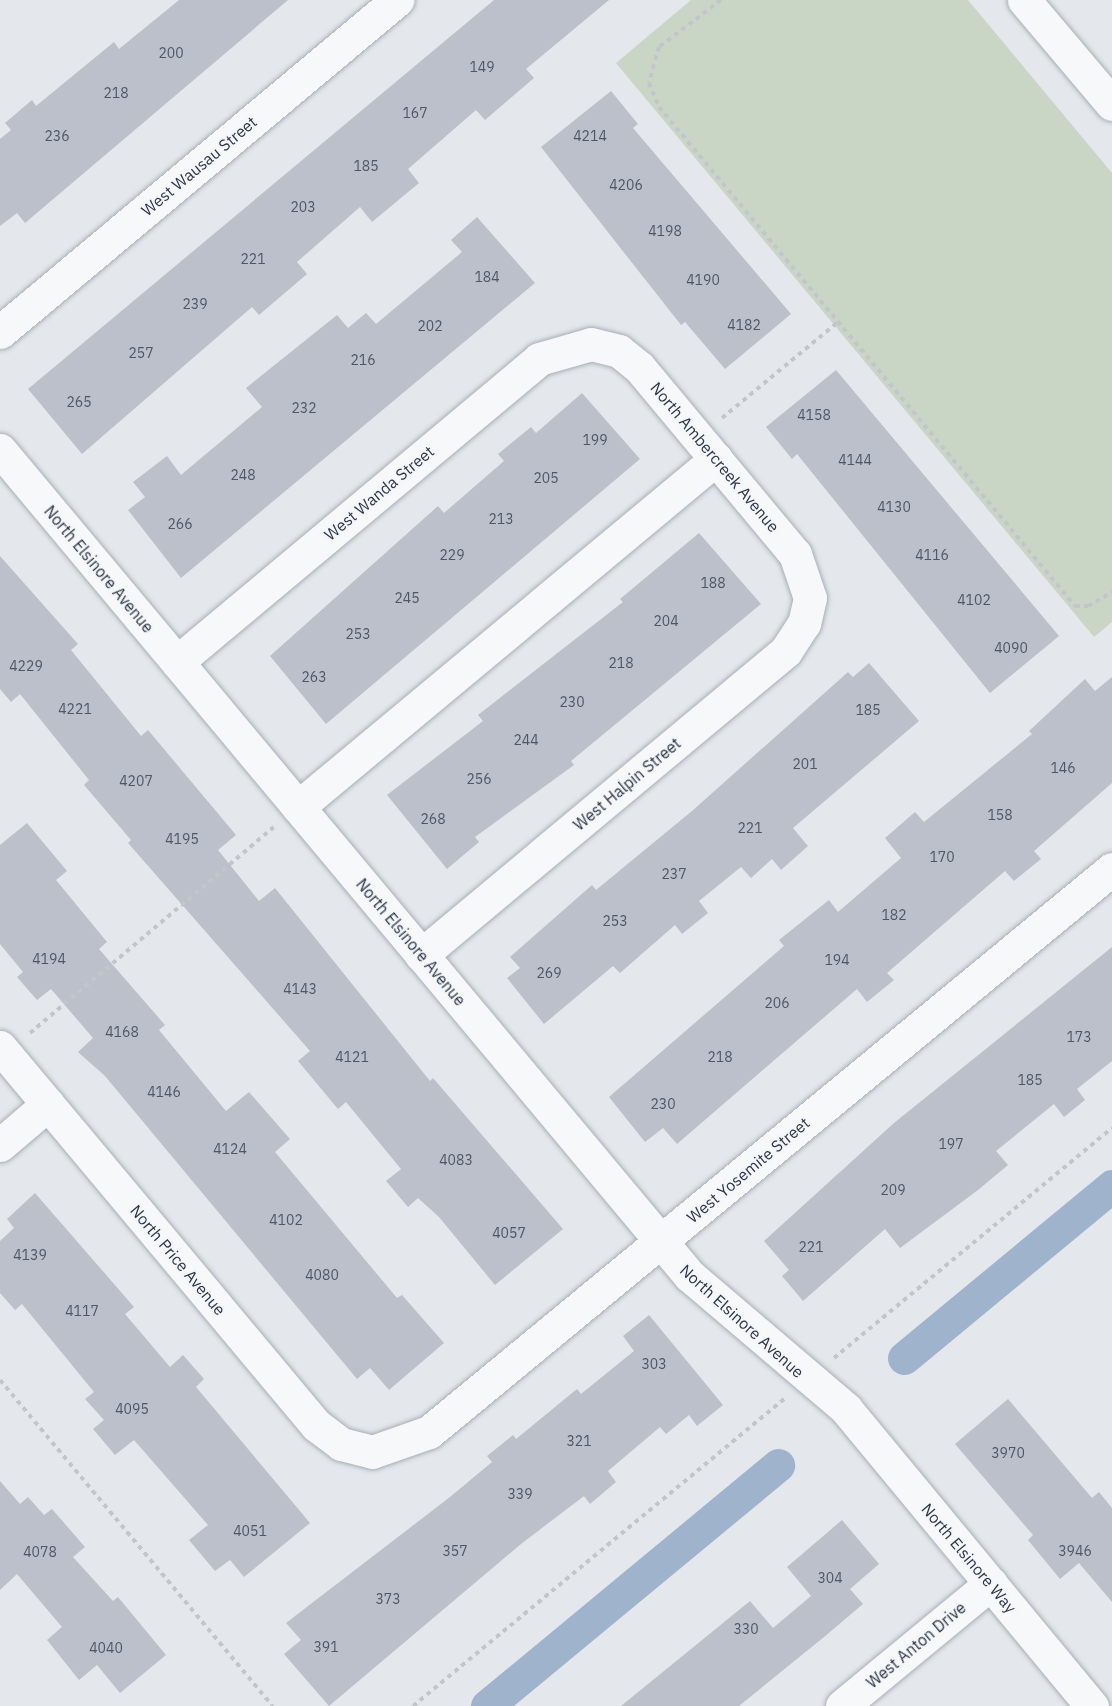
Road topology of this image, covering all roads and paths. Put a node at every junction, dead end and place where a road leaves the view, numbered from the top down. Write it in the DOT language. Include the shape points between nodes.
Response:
graph roads {
  1 [pos="397,0"];
  2 [pos="722,0"];
  3 [pos="1024,0"];
  4 [pos="1112,104"];
  5 [pos="838,322"];
  6 [pos="0,332"];
  7 [pos="591,344"];
  8 [pos="707,448"];
  9 [pos="0,450"];
  10 [pos="1112,592"];
  11 [pos="810,598"];
  12 [pos="177,662"];
  13 [pos="298,807"];
  14 [pos="1112,869"];
  15 [pos="421,955"];
  16 [pos="3,1051"];
  17 [pos="48,1104"];
  18 [pos="1112,1128"];
  19 [pos="0,1145"];
  20 [pos="661,1242"];
  21 [pos="0,1380"];
  22 [pos="807,1380"];
  23 [pos="846,1409"];
  24 [pos="372,1452"];
  25 [pos="991,1583"];
  26 [pos="273,1706"];
  27 [pos="413,1706"];
  28 [pos="842,1706"];
  29 [pos="1092,1706"];
  1 -- 6 [label="street, West Wausau Street"];
  2 -- 5 [label="path" via="659,46 649,71 652,95"];
  3 -- 4 [label="street"];
  5 -- 8 [label="path"];
  5 -- 10 [label="path" via="1075,606 1088,606"];
  7 -- 8 [label="street, North Ambercreek Avenue" via="619,351 639,367"];
  7 -- 12 [label="street, West Wanda Street" via="539,359"];
  8 -- 11 [label="street, North Ambercreek Avenue" via="795,554"];
  8 -- 13 [label="street"];
  9 -- 12 [label="street, North Elsinore Avenue"];
  11 -- 15 [label="street, West Halpin Street" via="804,623 786,651"];
  12 -- 13 [label="street, North Elsinore Avenue"];
  13 -- 15 [label="street, North Elsinore Avenue"];
  13 -- 16 [label="path"];
  14 -- 20 [label="street, West Yosemite Street"];
  15 -- 20 [label="street, North Elsinore Avenue"];
  16 -- 17 [label="street, North Price Avenue"];
  17 -- 19 [label="street"];
  17 -- 24 [label="street, North Price Avenue" via="316,1425 342,1443"];
  18 -- 22 [label="path"];
  20 -- 22 [label="street, North Elsinore Avenue" via="690,1276"];
  20 -- 24 [label="street, West Yosemite Street" via="429,1432"];
  21 -- 26 [label="path"];
  22 -- 23 [label="street, North Elsinore Avenue"];
  22 -- 27 [label="path"];
  23 -- 25 [label="street, North Elsinore Way"];
  25 -- 28 [label="street, West Anton Drive"];
  25 -- 29 [label="street, North Elsinore Way"];
}
